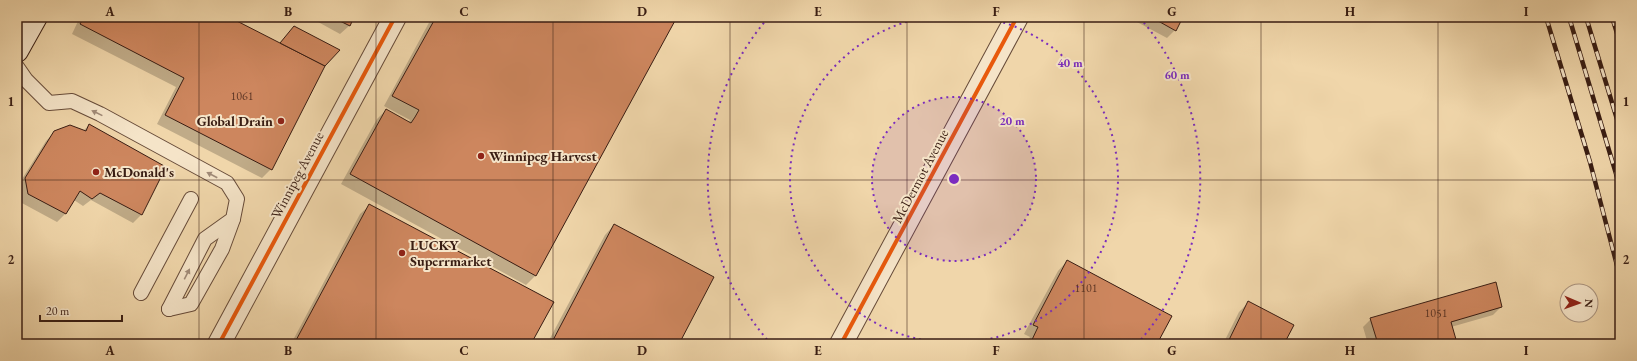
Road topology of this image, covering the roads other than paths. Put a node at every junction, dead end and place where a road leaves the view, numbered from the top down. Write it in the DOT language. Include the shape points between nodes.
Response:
graph roads {
  1 [pos="36,17"];
  2 [pos="395,17"];
  3 [pos="1018,17"];
  4 [pos="17,51"];
  5 [pos="17,67"];
  6 [pos="191,199"];
  7 [pos="141,293"];
  8 [pos="169,309"];
  9 [pos="219,344"];
  10 [pos="841,344"];
  1 -- 4 [label="street"];
  2 -- 9 [label="street, Winnipeg Avenue"];
  3 -- 10 [label="street, McDermot Avenue"];
  8 -- 5 [label="lane, one-way" via="206,239 233,219 237,199 227,183 72,102 49,103"];
  6 -- 7 [label="lane"];
}
